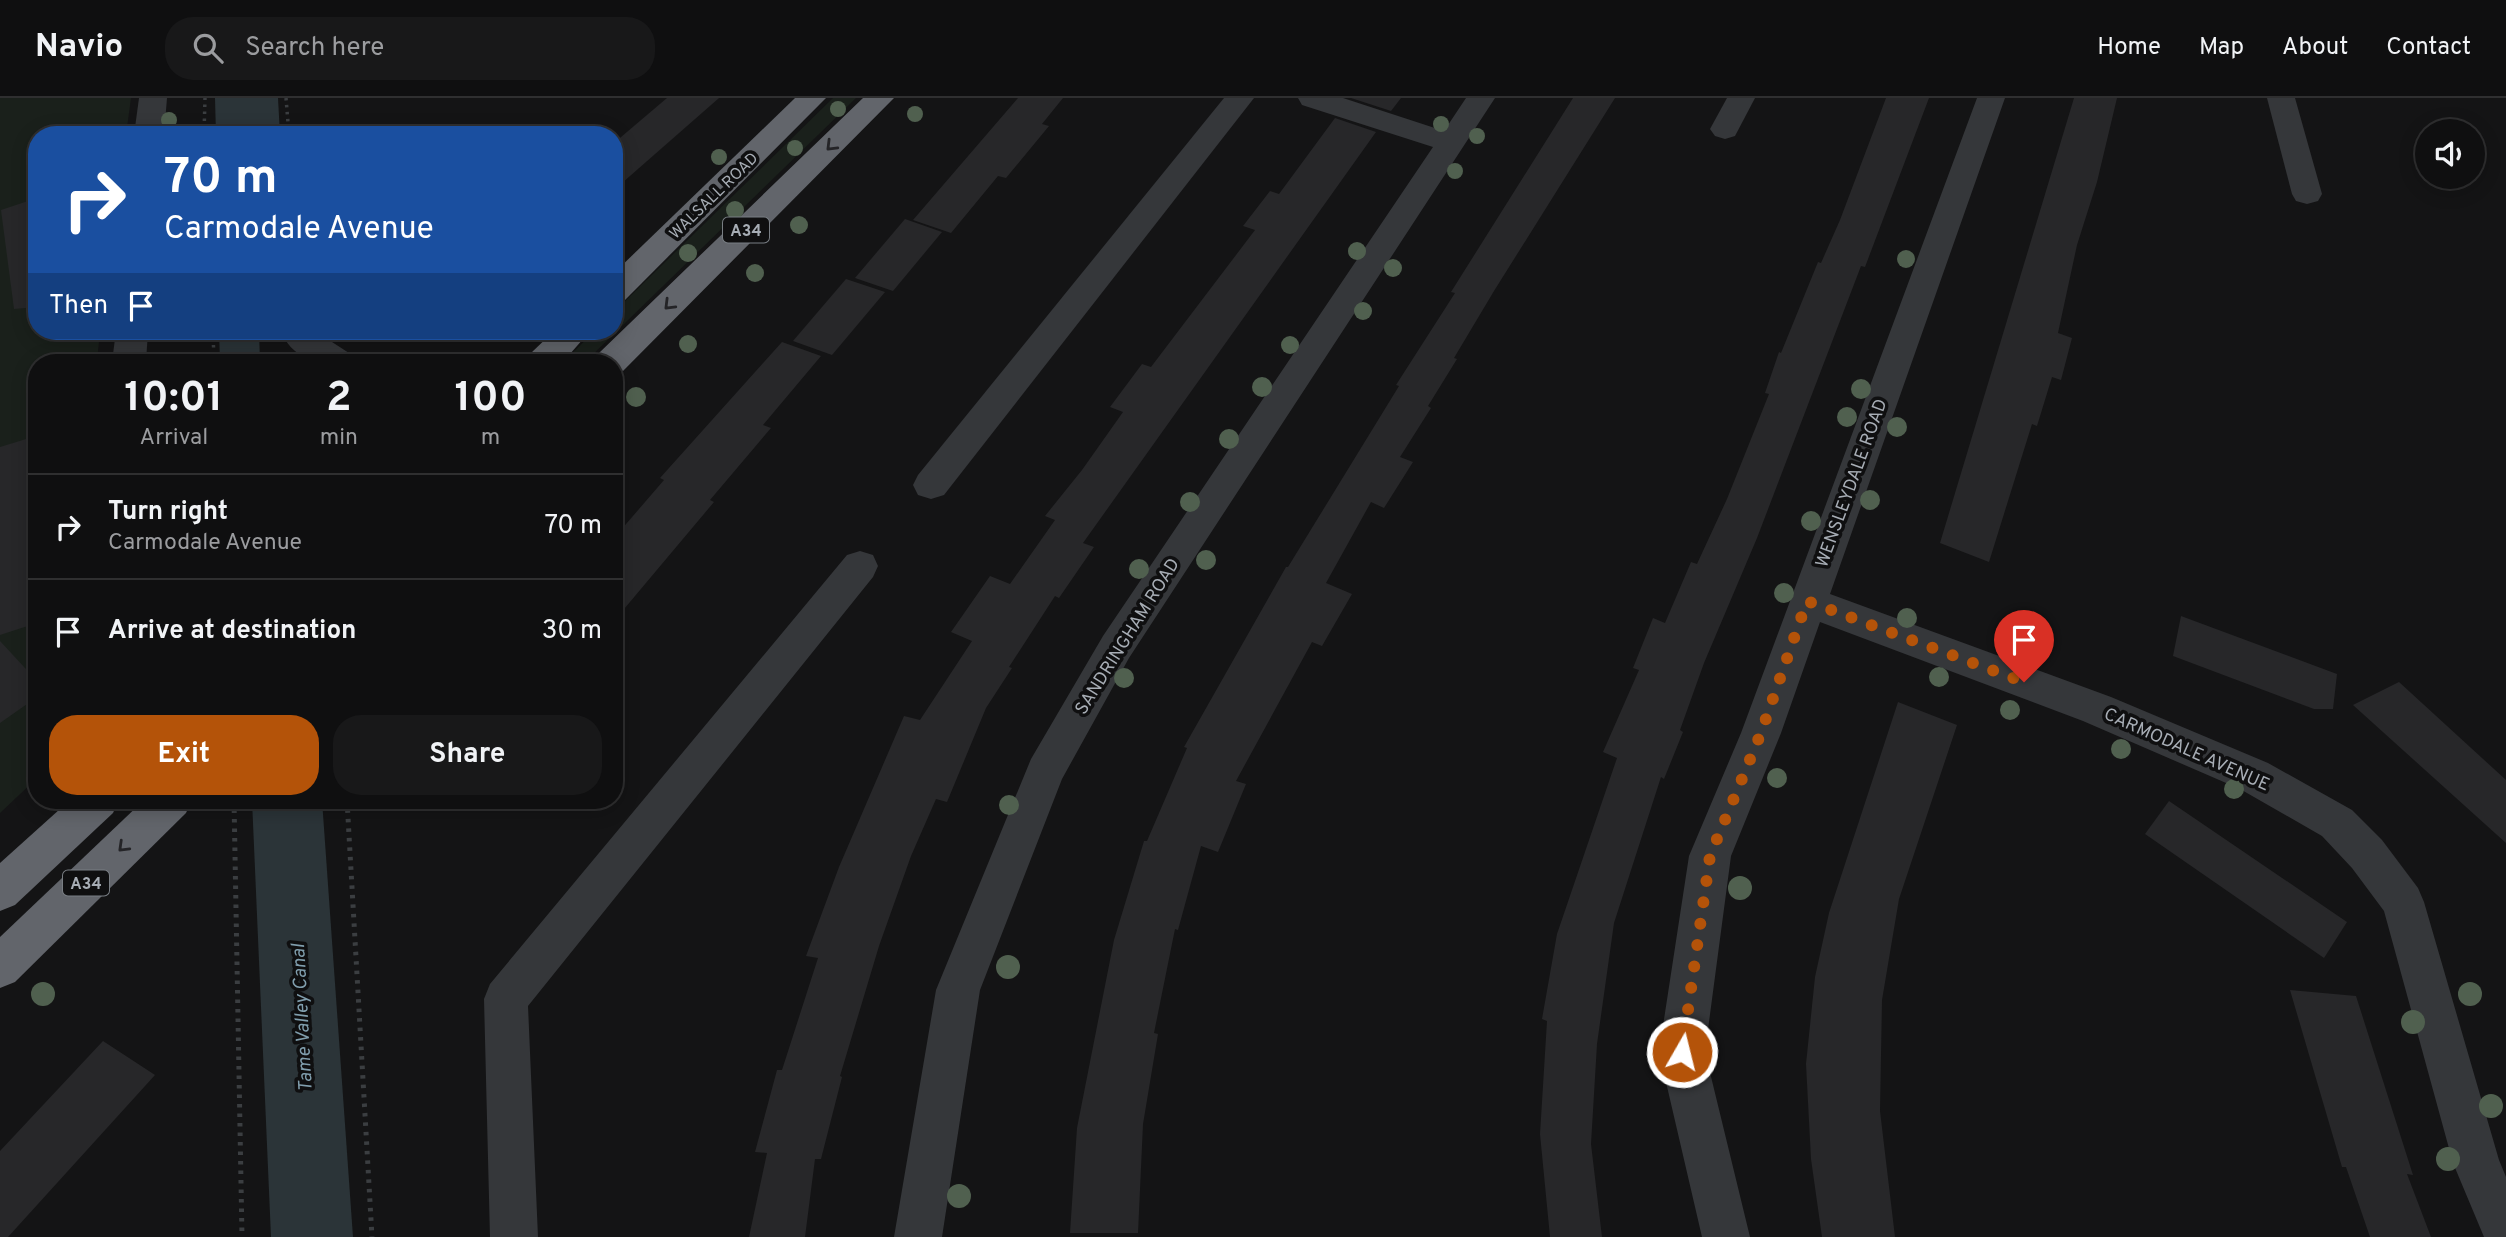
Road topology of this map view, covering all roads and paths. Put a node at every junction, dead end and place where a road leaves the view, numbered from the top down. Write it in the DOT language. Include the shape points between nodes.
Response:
graph roads {
  1 [pos="153,98"];
  2 [pos="205,98"];
  3 [pos="286,98"];
  4 [pos="812,98"];
  5 [pos="880,98"];
  6 [pos="1240,98"];
  7 [pos="1312,98"];
  8 [pos="1481,98"];
  9 [pos="1741,98"];
  10 [pos="1991,98"];
  11 [pos="2281,98"];
  12 [pos="150,126"];
  13 [pos="204,126"];
  14 [pos="288,126"];
  15 [pos="1725,129"];
  16 [pos="1451,143"];
  17 [pos="2307,194"];
  18 [pos="623,283"];
  19 [pos="305,340"];
  20 [pos="565,340"];
  21 [pos="325,354"];
  22 [pos="551,354"];
  23 [pos="619,354"];
  24 [pos="931,485"];
  25 [pos="860,566"];
  26 [pos="1807,601"];
  27 [pos="89,809"];
  28 [pos="163,809"];
  29 [pos="234,809"];
  30 [pos="348,809"];
  31 [pos="0,891"];
  32 [pos="0,967"];
  33 [pos="2506,1233"];
  34 [pos="242,1237"];
  35 [pos="372,1237"];
  36 [pos="514,1237"];
  37 [pos="918,1237"];
  38 [pos="1726,1237"];
  1 -- 12 [label="street"];
  2 -- 13 [label="path"];
  3 -- 14 [label="path"];
  4 -- 18 [label="highway, WALSALL ROAD / A34"];
  5 -- 23 [label="highway, A34, one-way"];
  6 -- 24 [label="street"];
  7 -- 16 [label="street"];
  8 -- 16 [label="street, SANDRINGHAM ROAD"];
  9 -- 15 [label="street"];
  10 -- 26 [label="street, WENSLEYDALE ROAD"];
  11 -- 17 [label="street"];
  16 -- 37 [label="street, SANDRINGHAM ROAD" via="1116,647 1045,772 958,990"];
  19 -- 21 [label="street"];
  20 -- 22 [label="highway"];
  25 -- 36 [label="street" via="506,999"];
  26 -- 33 [label="street, CARMODALE AVENUE" via="2097,709 2254,776 2337,823 2367,853 2403,902 2476,1163"];
  26 -- 38 [label="street, WENSLEYDALE ROAD" via="1761,733 1710,856 1682,1052"];
  27 -- 31 [label="highway"];
  28 -- 32 [label="highway, A34, one-way"];
  29 -- 34 [label="path"];
  30 -- 35 [label="path"];
}
